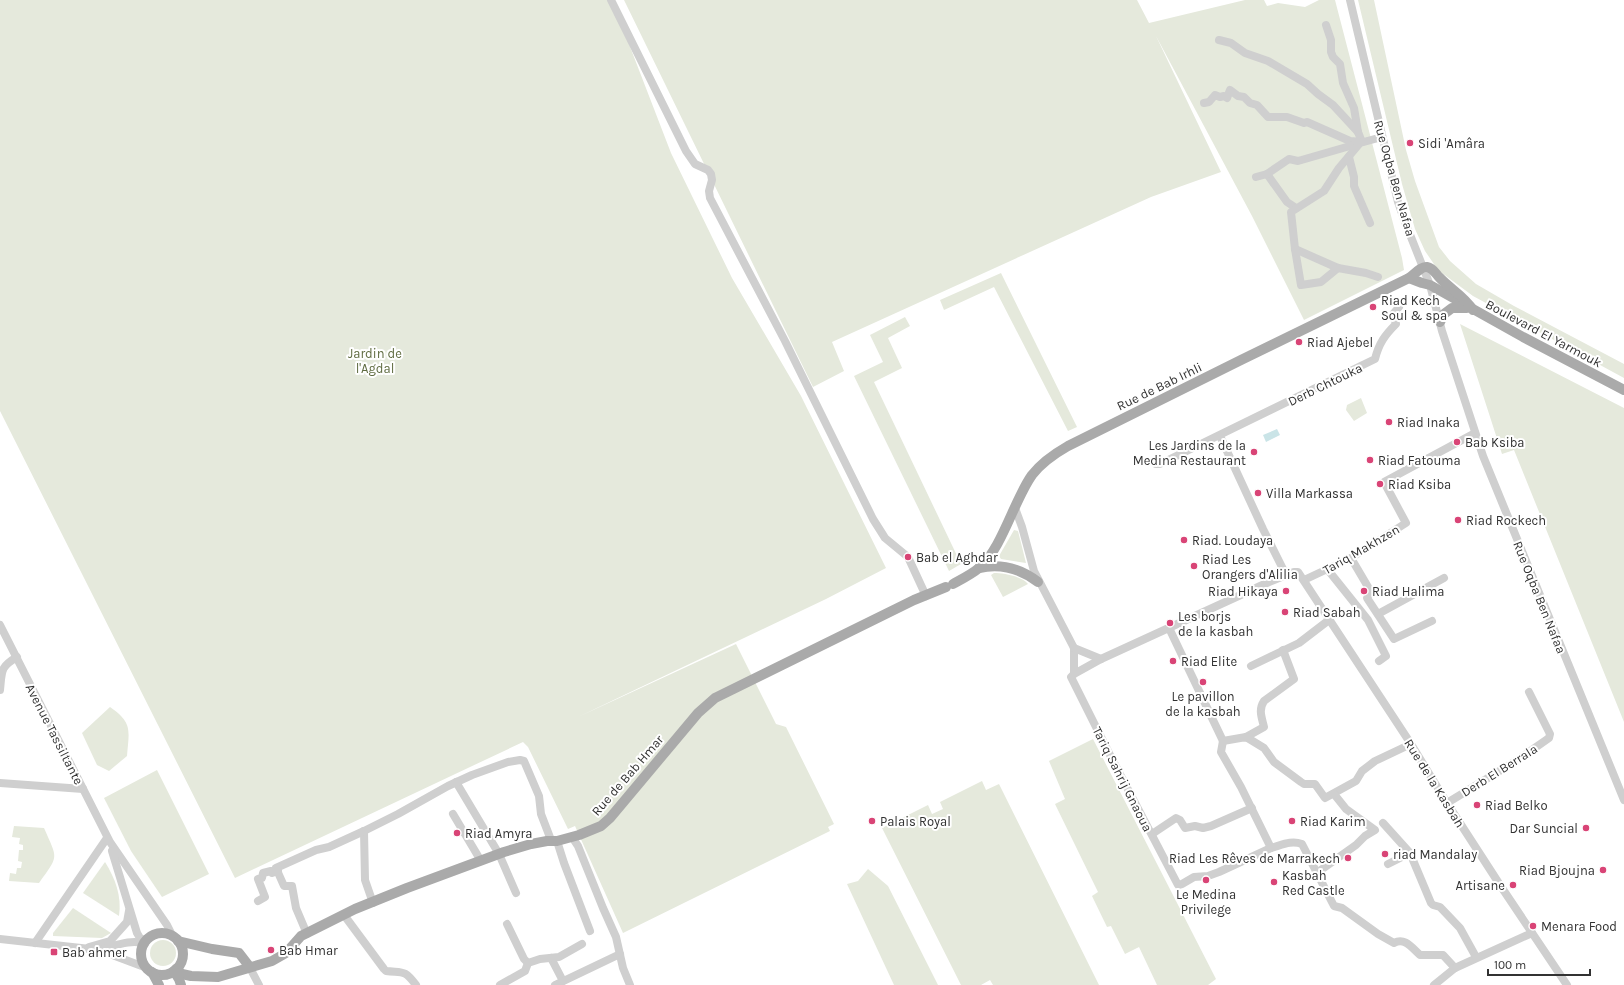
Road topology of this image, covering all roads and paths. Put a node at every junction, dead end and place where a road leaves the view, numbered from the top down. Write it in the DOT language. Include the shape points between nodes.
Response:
graph roads {
  1 [pos="611,0"];
  2 [pos="1350,0"];
  3 [pos="1326,25"];
  4 [pos="1219,40"];
  5 [pos="1204,103"];
  6 [pos="1358,132"];
  7 [pos="1382,138"];
  8 [pos="1361,142"];
  9 [pos="1349,158"];
  10 [pos="1267,174"];
  11 [pos="1256,177"];
  12 [pos="1296,208"];
  13 [pos="1370,223"];
  14 [pos="1295,249"];
  15 [pos="1423,267"];
  16 [pos="1338,268"];
  17 [pos="1378,277"];
  18 [pos="1409,278"];
  19 [pos="1430,284"];
  20 [pos="1399,307"];
  21 [pos="1473,310"];
  22 [pos="1440,322"];
  23 [pos="1624,390"];
  24 [pos="1475,433"];
  25 [pos="1220,436"];
  26 [pos="1156,464"];
  27 [pos="1015,508"];
  28 [pos="1351,558"];
  29 [pos="979,568"];
  30 [pos="1328,570"];
  31 [pos="1286,575"];
  32 [pos="1444,578"];
  33 [pos="1304,580"];
  34 [pos="1038,582"];
  35 [pos="949,585"];
  36 [pos="926,596"];
  37 [pos="1378,614"];
  38 [pos="1329,620"];
  39 [pos="1432,621"];
  40 [pos="0,625"];
  41 [pos="1169,628"];
  42 [pos="1074,648"];
  43 [pos="1283,650"];
  44 [pos="16,657"];
  45 [pos="1101,659"];
  46 [pos="1379,661"];
  47 [pos="1251,666"];
  48 [pos="1074,674"];
  49 [pos="0,690"];
  50 [pos="1529,692"];
  51 [pos="1246,737"];
  52 [pos="1223,741"];
  53 [pos="1411,744"];
  54 [pos="456,782"];
  55 [pos="0,783"];
  56 [pos="83,789"];
  57 [pos="1334,794"];
  58 [pos="1624,800"];
  59 [pos="1447,803"];
  60 [pos="1252,808"];
  61 [pos="453,814"];
  62 [pos="1383,823"];
  63 [pos="364,831"];
  64 [pos="1152,834"];
  65 [pos="572,837"];
  66 [pos="108,840"];
  67 [pos="554,840"];
  68 [pos="1271,848"];
  69 [pos="1410,853"];
  70 [pos="499,854"];
  71 [pos="481,861"];
  72 [pos="1388,864"];
  73 [pos="278,871"];
  74 [pos="1318,872"];
  75 [pos="516,893"];
  76 [pos="128,900"];
  77 [pos="258,901"];
  78 [pos="373,903"];
  79 [pos="344,915"];
  80 [pos="507,924"];
  81 [pos="590,931"];
  82 [pos="1532,933"];
  83 [pos="307,934"];
  84 [pos="0,939"];
  85 [pos="176,939"];
  86 [pos="145,942"];
  87 [pos="35,943"];
  88 [pos="582,944"];
  89 [pos="84,949"];
  90 [pos="99,950"];
  91 [pos="620,954"];
  92 [pos="1476,957"];
  93 [pos="550,958"];
  94 [pos="528,963"];
  95 [pos="249,966"];
  96 [pos="1454,968"];
  97 [pos="150,970"];
  98 [pos="175,970"];
  99 [pos="229,974"];
  100 [pos="559,983"];
  101 [pos="159,985"];
  102 [pos="181,985"];
  103 [pos="217,985"];
  104 [pos="259,985"];
  105 [pos="416,985"];
  106 [pos="500,985"];
  107 [pos="630,985"];
  108 [pos="1434,985"];
  109 [pos="1567,985"];
  1 -- 36 [label="street" via="686,151 695,164 711,174 710,198 873,519 885,538 908,557"];
  2 -- 7 [label="street, Rue Oqba Ben Nafaa"];
  3 -- 6 [label="street" via="1331,40 1331,52 1340,64 1343,83 1354,108"];
  4 -- 6 [label="street" via="1268,61 1307,84 1333,105"];
  5 -- 8 [label="street" via="1209,102 1215,95 1227,98 1230,90 1257,105 1268,117 1287,117 1307,122 1350,141"];
  6 -- 8 [label="street"];
  7 -- 8 [label="street"];
  7 -- 15 [label="street, Rue Oqba Ben Nafaa" via="1405,222"];
  8 -- 9 [label="street"];
  8 -- 10 [label="street" via="1298,160 1289,159"];
  9 -- 12 [label="street" via="1324,191"];
  9 -- 13 [label="street" via="1354,186"];
  10 -- 11 [label="street"];
  10 -- 12 [label="street" via="1287,202"];
  12 -- 14 [label="street" via="1291,212"];
  14 -- 16 [label="street"];
  14 -- 16 [label="street" via="1301,285 1321,282"];
  15 -- 18 [label="main road, Rue de Bab Irhli"];
  15 -- 19 [label="street, Rue Oqba Ben Nafaa"];
  15 -- 21 [label="main road, Boulevard El Yarmouk" via="1432,269"];
  16 -- 17 [label="street"];
  18 -- 19 [label="main road"];
  18 -- 27 [label="main road, Rue de Bab Irhli" via="1068,446 1036,471"];
  19 -- 21 [label="main road, Boulevard El Yarmouk"];
  19 -- 22 [label="street, Rue Oqba Ben Nafaa"];
  20 -- 25 [label="street, Derb Chtouka" via="1393,313 1396,324 1380,342 1375,359"];
  21 -- 22 [label="main road" via="1452,308 1444,314"];
  21 -- 23 [label="main road, Boulevard El Yarmouk"];
  22 -- 24 [label="street, Rue Oqba Ben Nafaa"];
  24 -- 28 [label="street, Tariq Makhzen" via="1384,482 1406,523"];
  24 -- 58 [label="street, Rue Oqba Ben Nafaa" via="1505,513"];
  25 -- 26 [label="street, Derb Chtouka"];
  25 -- 31 [label="street"];
  27 -- 29 [label="main road, Rue de Bab Irhli" via="994,549"];
  27 -- 34 [label="street"];
  28 -- 30 [label="street, Tariq Makhzen"];
  28 -- 37 [label="street" via="1371,592 1367,598"];
  29 -- 34 [label="main road" via="1008,568 1025,573"];
  29 -- 35 [label="main road, Rue de Bab Irhli"];
  30 -- 33 [label="street, Tariq Makhzen"];
  30 -- 46 [label="street" via="1368,620 1386,656"];
  31 -- 33 [label="street" via="1298,572"];
  31 -- 41 [label="street"];
  32 -- 37 [label="street"];
  33 -- 38 [label="street, Rue de la Kasbah"];
  34 -- 42 [label="street"];
  35 -- 36 [label="main road, Rue de Bab Hmar"];
  36 -- 65 [label="main road, Rue de Bab Hmar" via="715,698 698,713 610,818 601,826"];
  37 -- 39 [label="street" via="1394,639"];
  38 -- 43 [label="street" via="1303,640"];
  38 -- 53 [label="street, Rue de la Kasbah"];
  40 -- 44 [label="street, Avenue Tassiltante"];
  41 -- 45 [label="street"];
  41 -- 52 [label="street"];
  42 -- 45 [label="street"];
  42 -- 48 [label="street"];
  43 -- 47 [label="street"];
  43 -- 51 [label="street" via="1294,679 1264,702 1260,710 1264,727"];
  44 -- 49 [label="street" via="2,668"];
  44 -- 56 [label="street, Avenue Tassiltante"];
  45 -- 48 [label="street"];
  48 -- 64 [label="street, Tariq Sahrij Gnaoua" via="1071,677"];
  50 -- 59 [label="street, Derb El Berrala" via="1550,734 1549,738"];
  51 -- 52 [label="street"];
  51 -- 57 [label="street" via="1264,748 1274,762 1300,782 1316,784 1325,798"];
  52 -- 60 [label="street" via="1221,752"];
  53 -- 57 [label="street" via="1375,761 1362,771 1356,781"];
  53 -- 59 [label="street, Rue de la Kasbah"];
  54 -- 63 [label="street"];
  54 -- 67 [label="street" via="508,762 524,761 539,796 541,814"];
  54 -- 70 [label="street"];
  55 -- 56 [label="street"];
  56 -- 66 [label="street, Avenue Tassiltante"];
  57 -- 74 [label="street" via="1346,810 1374,830"];
  59 -- 82 [label="street, Rue de la Kasbah"];
  60 -- 64 [label="street" via="1202,828 1185,828 1176,818"];
  60 -- 68 [label="street"];
  61 -- 71 [label="street"];
  62 -- 69 [label="street"];
  63 -- 73 [label="street" via="276,868"];
  63 -- 78 [label="street" via="365,880"];
  64 -- 68 [label="street, Tariq Sahrij Gnaoua" via="1178,885 1194,877 1212,875"];
  65 -- 67 [label="main road, Rue de Bab Hmar"];
  65 -- 91 [label="street" via="616,937"];
  66 -- 76 [label="street, Avenue Tassiltante"];
  66 -- 85 [label="street, Avenue Tassiltante"];
  66 -- 87 [label="street"];
  67 -- 70 [label="main road, Rue de Bab Hmar"];
  67 -- 81 [label="street"];
  68 -- 74 [label="street" via="1285,843 1302,844"];
  69 -- 72 [label="street"];
  69 -- 92 [label="street" via="1432,903 1440,907 1460,928"];
  70 -- 71 [label="main road, Rue de Bab Hmar"];
  70 -- 75 [label="street"];
  71 -- 78 [label="main road, Rue de Bab Hmar"];
  73 -- 77 [label="street" via="263,873 262,878 258,879 265,897"];
  73 -- 83 [label="street" via="284,886 292,886 296,908"];
  74 -- 96 [label="street" via="1334,906 1342,908 1394,943 1403,940 1420,955 1443,955"];
  76 -- 86 [label="street, Avenue Tassiltante" via="137,933"];
  76 -- 89 [label="street" via="128,919 122,928 110,940"];
  78 -- 79 [label="main road, Rue de Bab Hmar"];
  79 -- 83 [label="main road, Rue de Bab Hmar"];
  79 -- 105 [label="street" via="384,969 405,974"];
  80 -- 94 [label="street"];
  82 -- 92 [label="street"];
  82 -- 109 [label="street, Rue de la Kasbah"];
  83 -- 95 [label="main road, Rue de Bab Hmar" via="301,936 280,957"];
  84 -- 87 [label="street"];
  85 -- 86 [label="main road" via="159,934"];
  85 -- 95 [label="main road" via="239,953"];
  85 -- 98 [label="main road" via="183,955 181,964"];
  86 -- 90 [label="street" via="133,942"];
  86 -- 97 [label="main road" via="142,957"];
  87 -- 89 [label="street"];
  88 -- 93 [label="street" via="564,955"];
  89 -- 90 [label="street"];
  90 -- 97 [label="street"];
  91 -- 100 [label="street"];
  91 -- 107 [label="street"];
  92 -- 96 [label="street"];
  93 -- 94 [label="street"];
  93 -- 100 [label="street"];
  94 -- 106 [label="street" via="525,971"];
  95 -- 99 [label="main road, Rue de Bab Hmar"];
  95 -- 104 [label="street"];
  96 -- 108 [label="street"];
  97 -- 98 [label="main road" via="164,974"];
  97 -- 101 [label="main road"];
  98 -- 99 [label="main road, Rue de Bab Hmar" via="197,977"];
  98 -- 102 [label="main road"];
  99 -- 103 [label="main road"];
}
